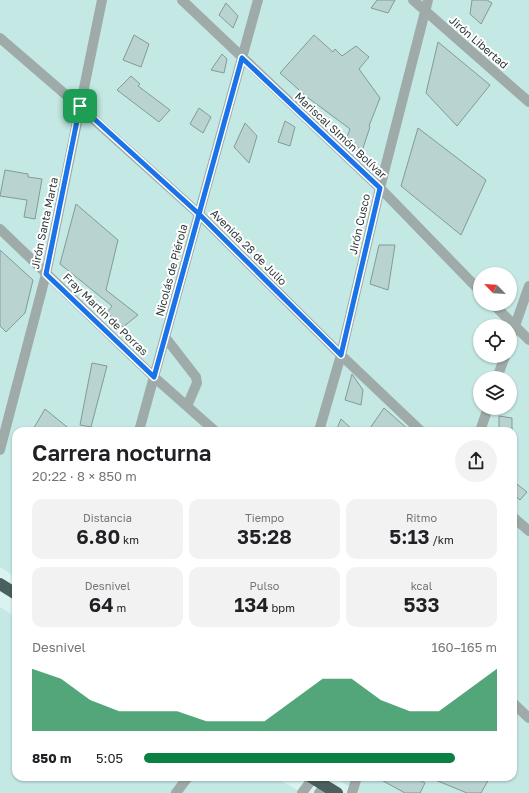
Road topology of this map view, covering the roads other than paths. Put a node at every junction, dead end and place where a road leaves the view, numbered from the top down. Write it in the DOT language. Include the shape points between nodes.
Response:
graph roads {
  1 [pos="102,0"];
  2 [pos="182,0"];
  3 [pos="258,0"];
  4 [pos="413,0"];
  5 [pos="428,0"];
  6 [pos="425,11"];
  7 [pos="0,38"];
  8 [pos="242,58"];
  9 [pos="529,102"];
  10 [pos="80,106"];
  11 [pos="380,188"];
  12 [pos="199,214"];
  13 [pos="0,229"];
  14 [pos="46,274"];
  15 [pos="473,284"];
  16 [pos="529,286"];
  17 [pos="500,311"];
  18 [pos="508,319"];
  19 [pos="517,320"];
  20 [pos="517,328"];
  21 [pos="165,337"];
  22 [pos="529,340"];
  23 [pos="341,355"];
  24 [pos="154,377"];
  25 [pos="187,406"];
  26 [pos="486,415"];
  27 [pos="140,427"];
  28 [pos="211,427"];
  29 [pos="321,427"];
  30 [pos="417,427"];
  31 [pos="481,427"];
  32 [pos="0,450"];
  33 [pos="517,520"];
  34 [pos="529,531"];
  35 [pos="0,584"];
  36 [pos="12,592"];
  37 [pos="517,707"];
  38 [pos="529,718"];
  39 [pos="185,781"];
  40 [pos="310,781"];
  41 [pos="315,781"];
  42 [pos="356,781"];
  43 [pos="322,789"];
  44 [pos="176,793"];
  45 [pos="302,793"];
  46 [pos="337,793"];
  47 [pos="352,793"];
  1 -- 10 [label="street, Jirón Santa Marta"];
  2 -- 8 [label="street, Mariscal SImón Bolívar"];
  3 -- 8 [label="street, Nicolás de Piérola"];
  4 -- 6 [label="street, Jirón Libertad"];
  5 -- 6 [label="street, Jirón Cusco"];
  6 -- 9 [label="street, Jirón Libertad"];
  6 -- 11 [label="street, Jirón Cusco"];
  7 -- 10 [label="street, Avenida 28 de Julio"];
  8 -- 11 [label="street, Mariscal SImón Bolívar"];
  8 -- 12 [label="street, Nicolás de Piérola"];
  10 -- 12 [label="street, Avenida 28 de Julio"];
  10 -- 14 [label="street, Jirón Santa Marta"];
  11 -- 15 [label="street, Mariscal SImón Bolívar"];
  11 -- 23 [label="street, Jirón Cusco"];
  12 -- 21 [label="street, Nicolás de Piérola"];
  12 -- 23 [label="street, Avenida 28 de Julio"];
  13 -- 14 [label="street, Fray Martin de Porras"];
  14 -- 24 [label="street, Fray Martin de Porras"];
  14 -- 32 [label="street, Jirón Santa Marta"];
  16 -- 19 [label="street"];
  17 -- 18 [label="street"];
  20 -- 22 [label="street"];
  21 -- 24 [label="street, Nicolás de Piérola"];
  21 -- 25 [label="street" via="196,377 197,383"];
  23 -- 29 [label="street, Jirón Cusco"];
  23 -- 30 [label="street, Avenida 28 de Julio"];
  24 -- 25 [label="street, Fray Martin de Porras"];
  24 -- 27 [label="street, Nicolás de Piérola"];
  25 -- 28 [label="street, Fray Martin de Porras"];
  26 -- 31 [label="street"];
  33 -- 34 [label="street"];
  35 -- 36 [label="highway"];
  37 -- 38 [label="street"];
  39 -- 44 [label="street"];
  40 -- 45 [label="street"];
  41 -- 43 [label="highway"];
  42 -- 47 [label="street"];
  43 -- 46 [label="highway"];
}
